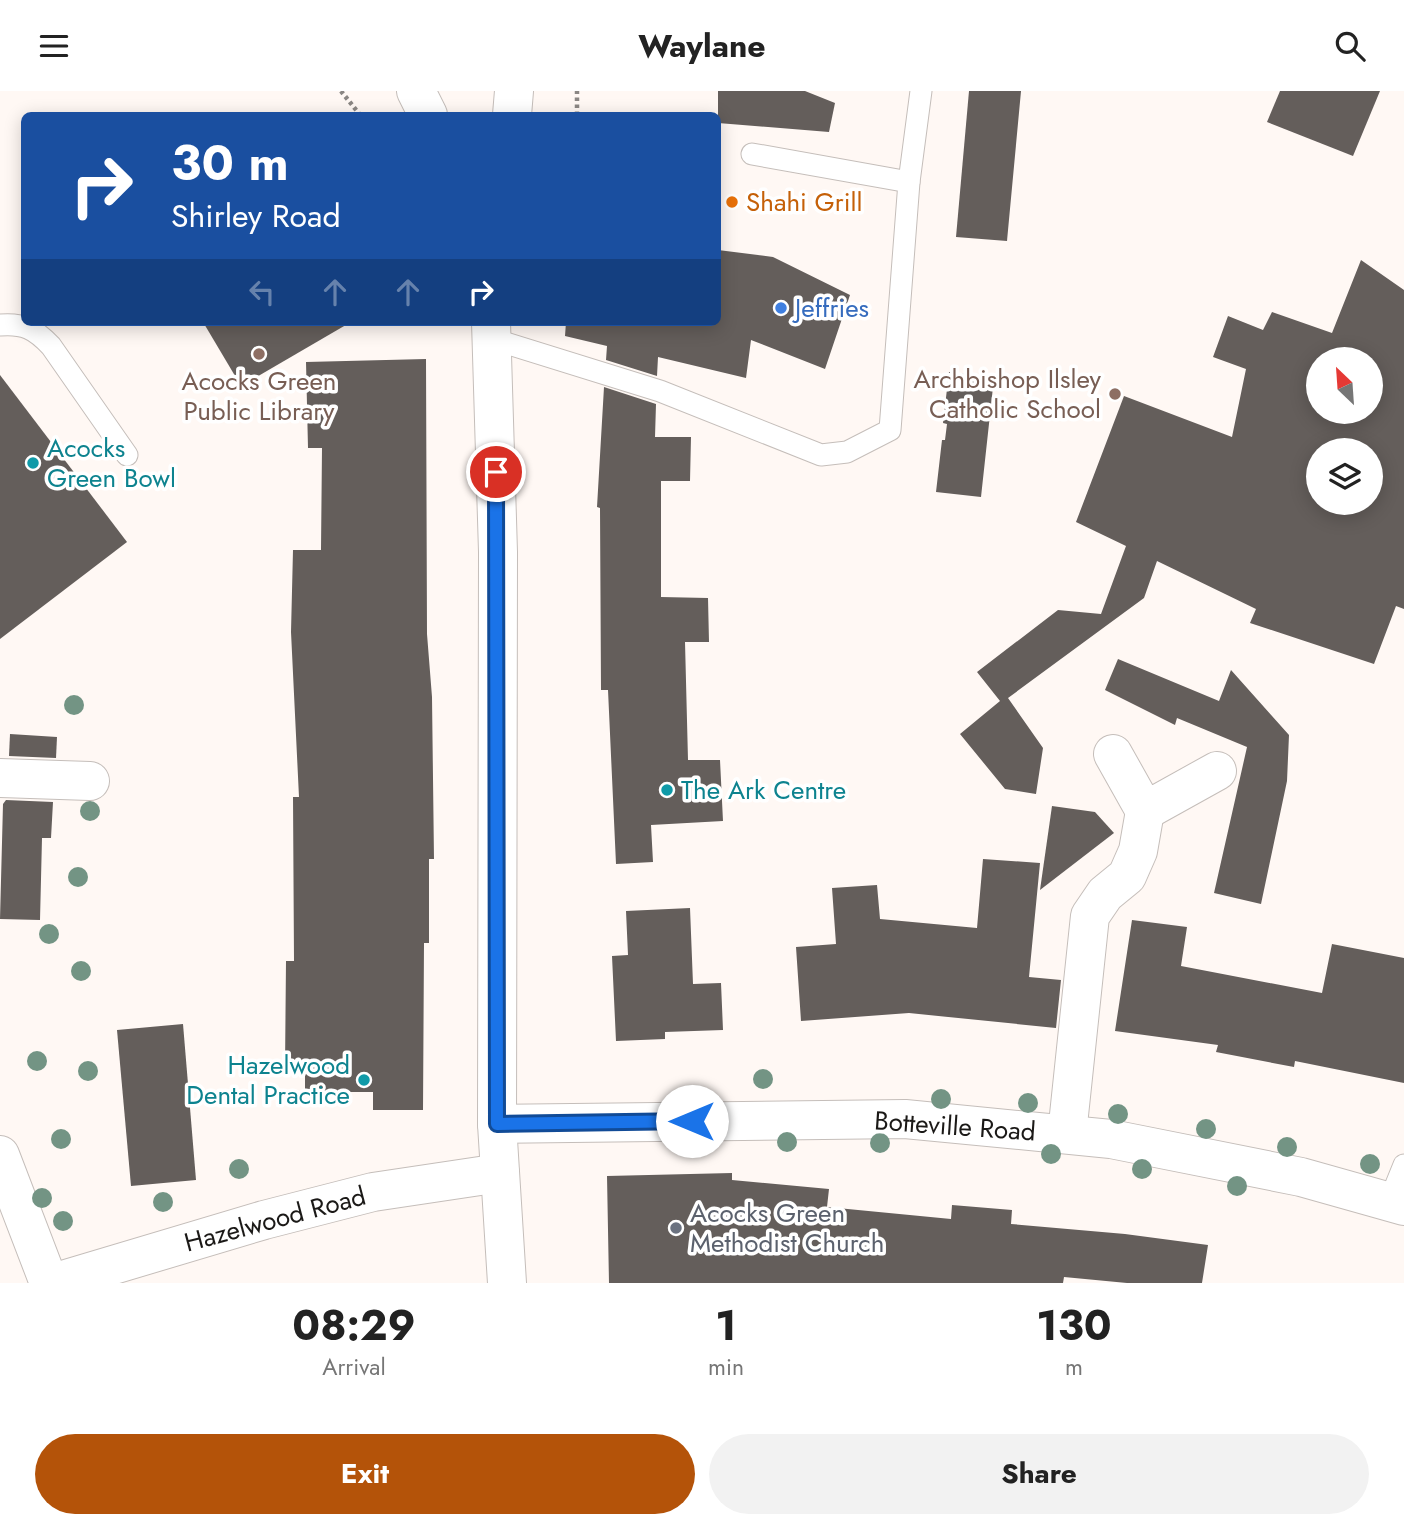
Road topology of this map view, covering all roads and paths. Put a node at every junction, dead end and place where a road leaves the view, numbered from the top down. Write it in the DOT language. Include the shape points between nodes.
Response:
graph roads {
  1 [pos="341,91"];
  2 [pos="416,91"];
  3 [pos="514,91"];
  4 [pos="577,91"];
  5 [pos="921,91"];
  6 [pos="358,112"];
  7 [pos="426,112"];
  8 [pos="512,112"];
  9 [pos="577,112"];
  10 [pos="752,154"];
  11 [pos="909,183"];
  12 [pos="21,324"];
  13 [pos="0,325"];
  14 [pos="25,326"];
  15 [pos="492,330"];
  16 [pos="127,455"];
  17 [pos="1113,754"];
  18 [pos="1217,771"];
  19 [pos="0,778"];
  20 [pos="90,781"];
  21 [pos="1145,811"];
  22 [pos="497,1124"];
  23 [pos="1067,1134"];
  24 [pos="0,1155"];
  25 [pos="1404,1165"];
  26 [pos="500,1173"];
  27 [pos="1397,1204"];
  28 [pos="51,1283"];
  29 [pos="507,1283"];
  1 -- 6 [label="path"];
  2 -- 7 [label="street"];
  3 -- 8 [label="street"];
  4 -- 9 [label="path"];
  5 -- 11 [label="lane"];
  10 -- 11 [label="lane"];
  11 -- 15 [label="lane" via="890,430 847,452 821,455"];
  12 -- 13 [label="lane"];
  14 -- 16 [label="lane" via="51,346"];
  15 -- 22 [label="street" via="498,552"];
  17 -- 21 [label="street"];
  18 -- 21 [label="street"];
  19 -- 20 [label="street"];
  21 -- 23 [label="street" via="1138,851 1127,876 1105,894 1090,916"];
  22 -- 23 [label="street, Botteville Road" via="905,1119"];
  22 -- 26 [label="street"];
  23 -- 27 [label="street, Botteville Road" via="1301,1177"];
  24 -- 28 [label="street"];
  25 -- 27 [label="lane"];
  26 -- 28 [label="street, Hazelwood Road" via="373,1192"];
  26 -- 29 [label="street"];
}
